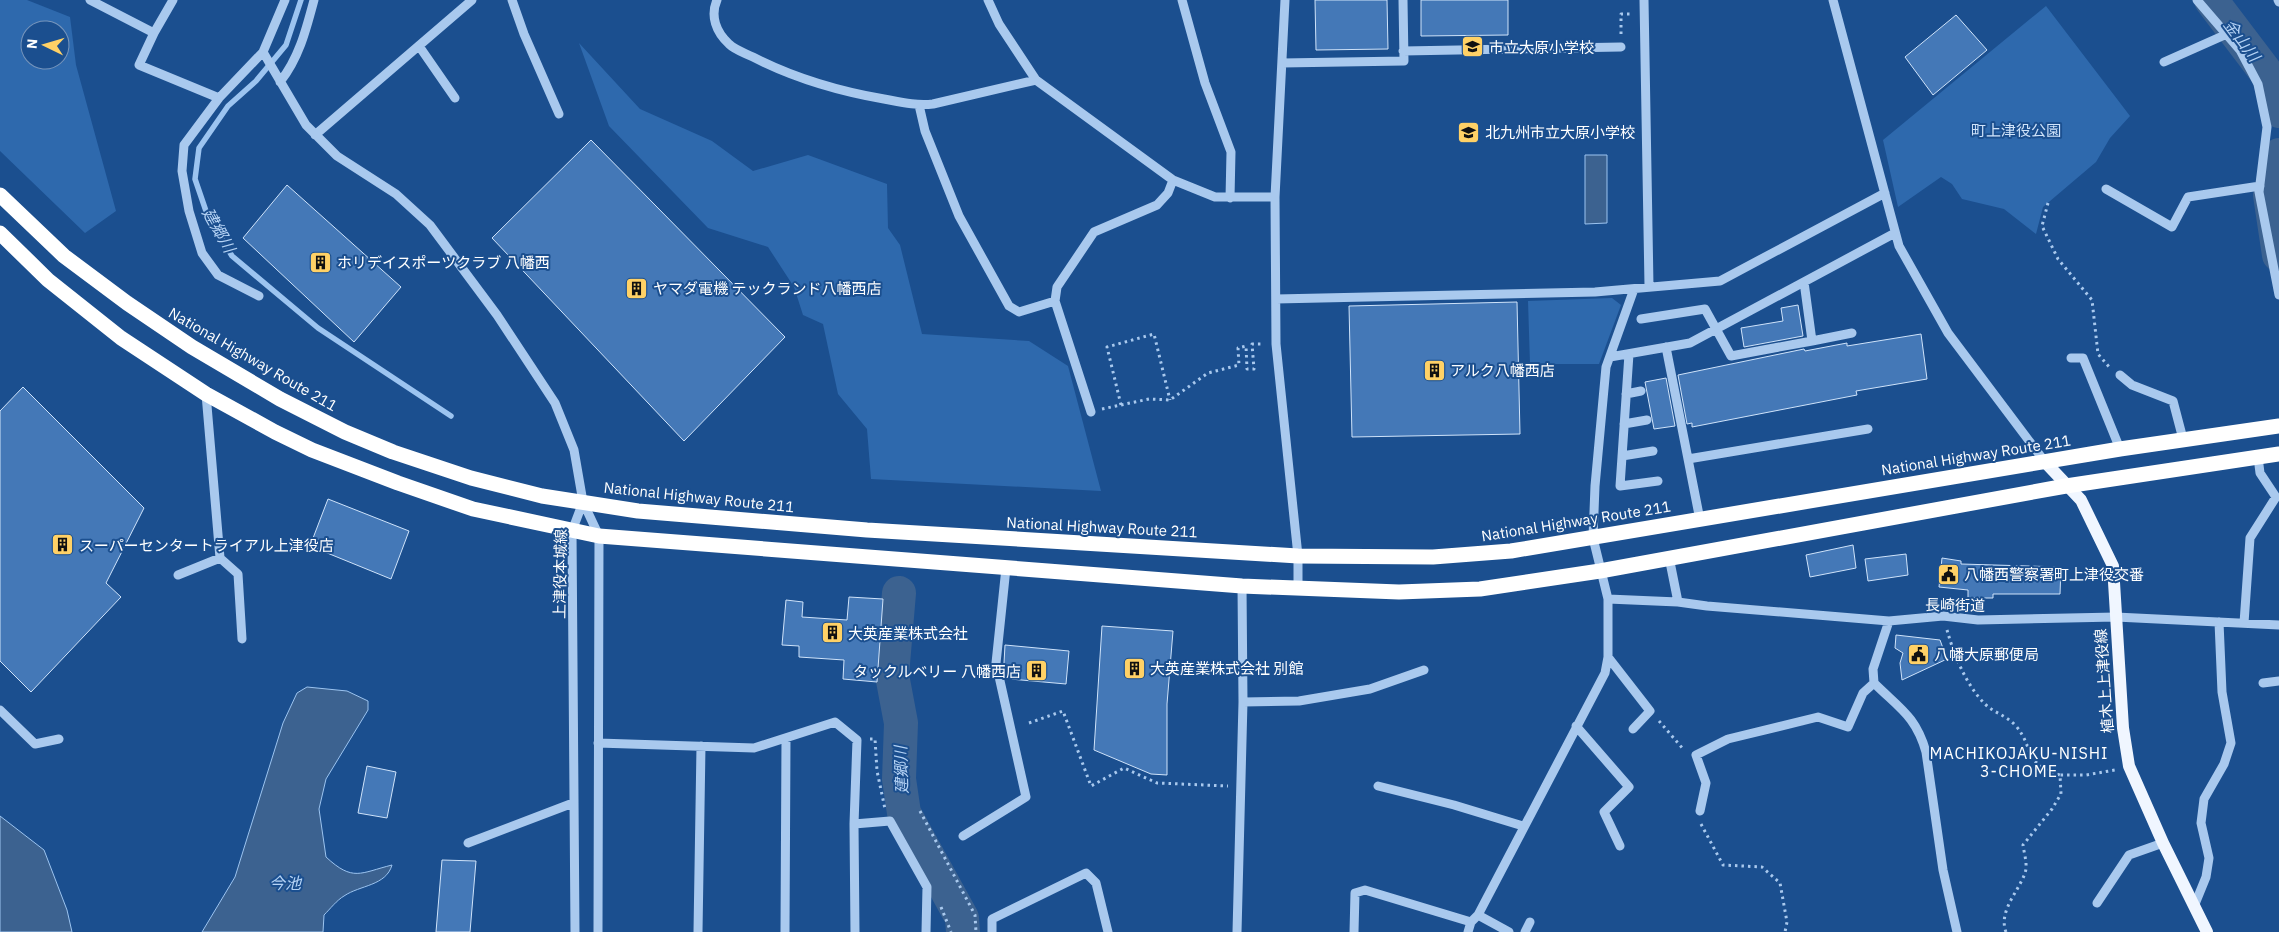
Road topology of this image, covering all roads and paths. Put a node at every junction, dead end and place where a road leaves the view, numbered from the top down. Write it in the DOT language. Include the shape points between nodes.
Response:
graph roads {
  1 [pos="90,0"];
  2 [pos="173,0"];
  3 [pos="285,0"];
  4 [pos="314,0"];
  5 [pos="472,0"];
  6 [pos="512,0"];
  7 [pos="717,0"];
  8 [pos="988,0"];
  9 [pos="1182,0"];
  10 [pos="1285,0"];
  11 [pos="1403,0"];
  12 [pos="1644,0"];
  13 [pos="1833,0"];
  14 [pos="2198,0"];
  15 [pos="154,33"];
  16 [pos="2227,34"];
  17 [pos="419,46"];
  18 [pos="1621,47"];
  19 [pos="1403,51"];
  20 [pos="263,52"];
  21 [pos="2164,62"];
  22 [pos="1282,63"];
  23 [pos="278,80"];
  24 [pos="1036,80"];
  25 [pos="219,98"];
  26 [pos="455,98"];
  27 [pos="919,106"];
  28 [pos="559,114"];
  29 [pos="315,135"];
  30 [pos="1172,180"];
  31 [pos="2260,186"];
  32 [pos="2106,189"];
  33 [pos="1885,193"];
  34 [pos="0,195"];
  35 [pos="1230,198"];
  36 [pos="1275,198"];
  37 [pos="2048,203"];
  38 [pos="0,233"];
  39 [pos="1896,233"];
  40 [pos="1804,282"];
  41 [pos="1649,286"];
  42 [pos="1634,289"];
  43 [pos="2279,295"];
  44 [pos="259,296"];
  45 [pos="1276,299"];
  46 [pos="1055,301"];
  47 [pos="1641,319"];
  48 [pos="1716,329"];
  49 [pos="1852,333"];
  50 [pos="1812,341"];
  51 [pos="1276,344"];
  52 [pos="1666,347"];
  53 [pos="1629,354"];
  54 [pos="1610,357"];
  55 [pos="2071,358"];
  56 [pos="2120,375"];
  57 [pos="1641,391"];
  58 [pos="206,394"];
  59 [pos="1626,394"];
  60 [pos="1170,400"];
  61 [pos="1121,405"];
  62 [pos="1091,412"];
  63 [pos="1647,420"];
  64 [pos="1624,424"];
  65 [pos="2279,426"];
  66 [pos="1868,429"];
  67 [pos="2183,439"];
  68 [pos="2120,449"];
  69 [pos="1653,451"];
  70 [pos="2279,454"];
  71 [pos="1622,456"];
  72 [pos="2258,456"];
  73 [pos="1688,459"];
  74 [pos="2045,462"];
  75 [pos="1658,481"];
  76 [pos="2066,486"];
  77 [pos="583,502"];
  78 [pos="1700,520"];
  79 [pos="572,531"];
  80 [pos="599,536"];
  81 [pos="1593,538"];
  82 [pos="1298,556"];
  83 [pos="1669,557"];
  84 [pos="220,558"];
  85 [pos="1006,568"];
  86 [pos="1600,571"];
  87 [pos="178,575"];
  88 [pos="1242,586"];
  89 [pos="1298,588"];
  90 [pos="1608,599"];
  91 [pos="1678,602"];
  92 [pos="1943,616"];
  93 [pos="2116,617"];
  94 [pos="1889,620"];
  95 [pos="2219,622"];
  96 [pos="2244,623"];
  97 [pos="2279,625"];
  98 [pos="242,639"];
  99 [pos="1608,657"];
  100 [pos="1424,670"];
  101 [pos="2279,681"];
  102 [pos="2263,683"];
  103 [pos="1874,684"];
  104 [pos="1243,702"];
  105 [pos="0,710"];
  106 [pos="1650,711"];
  107 [pos="1029,723"];
  108 [pos="1576,726"];
  109 [pos="1633,729"];
  110 [pos="59,739"];
  111 [pos="786,739"];
  112 [pos="857,740"];
  113 [pos="598,743"];
  114 [pos="701,746"];
  115 [pos="1696,755"];
  116 [pos="2129,766"];
  117 [pos="2060,774"];
  118 [pos="1378,786"];
  119 [pos="1241,787"];
  120 [pos="574,803"];
  121 [pos="920,811"];
  122 [pos="1700,811"];
  123 [pos="890,822"];
  124 [pos="854,824"];
  125 [pos="1523,826"];
  126 [pos="963,836"];
  127 [pos="468,843"];
  128 [pos="2163,843"];
  129 [pos="1620,846"];
  130 [pos="2097,903"];
  131 [pos="2195,904"];
  132 [pos="1478,915"];
  133 [pos="1471,922"];
  134 [pos="1530,922"];
  135 [pos="2204,930"];
  136 [pos="576,932"];
  137 [pos="598,932"];
  138 [pos="698,932"];
  139 [pos="785,932"];
  140 [pos="855,932"];
  141 [pos="926,932"];
  142 [pos="976,932"];
  143 [pos="992,932"];
  144 [pos="1108,932"];
  145 [pos="1237,932"];
  146 [pos="1354,932"];
  147 [pos="1468,932"];
  148 [pos="1509,932"];
  149 [pos="1525,932"];
  150 [pos="1785,932"];
  151 [pos="1957,932"];
  152 [pos="2006,932"];
  1 -- 15 [label="street"];
  2 -- 15 [label="street"];
  3 -- 20 [label="street"];
  4 -- 23 [label="street" via="305,35 292,66"];
  5 -- 17 [label="street"];
  6 -- 28 [label="street"];
  7 -- 27 [label="street" via="713,9 716,28 730,45 813,83"];
  8 -- 24 [label="street" via="999,24"];
  9 -- 35 [label="street" via="1205,83 1231,152"];
  10 -- 22 [label="street"];
  11 -- 19 [label="street"];
  12 -- 41 [label="street"];
  13 -- 33 [label="street"];
  14 -- 16 [label="street"];
  15 -- 25 [label="street" via="140,65"];
  16 -- 21 [label="street"];
  16 -- 31 [label="street" via="2240,50 2258,84 2267,127"];
  17 -- 26 [label="street"];
  17 -- 29 [label="street"];
  18 -- 19 [label="street"];
  19 -- 22 [label="street" via="1404,61"];
  20 -- 23 [label="street"];
  20 -- 25 [label="street"];
  22 -- 36 [label="street"];
  23 -- 29 [label="street"];
  24 -- 27 [label="street"];
  24 -- 30 [label="street"];
  25 -- 44 [label="street" via="184,145 182,171 189,211 202,253 218,275"];
  27 -- 46 [label="street" via="925,131 958,216 1009,306 1019,312"];
  29 -- 77 [label="street" via="337,156 396,194 430,225 491,308 555,403 574,450"];
  30 -- 35 [label="street" via="1215,197"];
  30 -- 46 [label="street" via="1168,194 1157,205 1094,232 1057,288"];
  31 -- 32 [label="street" via="2188,197 2172,227"];
  31 -- 43 [label="street"];
  33 -- 39 [label="street"];
  33 -- 41 [label="street" via="1720,281"];
  34 -- 77 [label="highway, National Highway Route 211" via="64,256 127,303 192,347 280,399 393,452 471,478 542,496"];
  35 -- 36 [label="street"];
  36 -- 45 [label="street"];
  37 -- 56 [label="path" via="2042,226 2058,258 2092,300 2098,354"];
  38 -- 58 [label="highway" via="48,280 121,338"];
  39 -- 40 [label="street"];
  39 -- 74 [label="street" via="1899,246 1948,333"];
  40 -- 48 [label="street"];
  40 -- 50 [label="street"];
  41 -- 42 [label="street"];
  42 -- 45 [label="street"];
  42 -- 54 [label="street"];
  45 -- 51 [label="street"];
  46 -- 62 [label="street"];
  47 -- 48 [label="street" via="1706,309"];
  48 -- 50 [label="street" via="1731,356"];
  48 -- 52 [label="street" via="1690,343"];
  49 -- 50 [label="street"];
  51 -- 60 [label="path" via="1252,344 1254,369 1248,369 1246,346 1238,348 1239,365 1208,373"];
  51 -- 82 [label="street"];
  52 -- 53 [label="street"];
  52 -- 73 [label="street"];
  53 -- 54 [label="street"];
  53 -- 59 [label="street"];
  54 -- 81 [label="street" via="1606,367"];
  55 -- 68 [label="street" via="2083,358"];
  56 -- 67 [label="street" via="2132,385 2173,401"];
  57 -- 59 [label="street"];
  58 -- 79 [label="highway" via="312,450 398,483 473,508"];
  58 -- 84 [label="street"];
  59 -- 64 [label="street"];
  60 -- 61 [label="path" via="1149,399"];
  60 -- 61 [label="path" via="1154,334 1107,347"];
  61 -- 62 [label="path"];
  63 -- 64 [label="street"];
  64 -- 71 [label="street"];
  65 -- 67 [label="highway, National Highway Route 211"];
  66 -- 73 [label="street"];
  67 -- 68 [label="highway, National Highway Route 211"];
  68 -- 74 [label="highway, National Highway Route 211"];
  69 -- 71 [label="street"];
  70 -- 72 [label="highway"];
  71 -- 75 [label="street" via="1620,486"];
  72 -- 76 [label="highway"];
  72 -- 96 [label="street" via="2260,473 2276,496 2250,538"];
  73 -- 78 [label="street"];
  74 -- 76 [label="main road, 植木上上津役線"];
  74 -- 78 [label="highway, National Highway Route 211"];
  76 -- 83 [label="highway"];
  76 -- 93 [label="main road, 植木上上津役線" via="2081,500 2113,566"];
  77 -- 79 [label="street, 上津役本城線"];
  77 -- 80 [label="street"];
  77 -- 82 [label="highway, National Highway Route 211" via="647,512 867,530"];
  78 -- 81 [label="highway, National Highway Route 211"];
  79 -- 80 [label="highway"];
  79 -- 120 [label="street, 上津役本城線"];
  80 -- 85 [label="highway"];
  80 -- 113 [label="street"];
  81 -- 82 [label="highway, National Highway Route 211" via="1511,551 1434,557"];
  81 -- 86 [label="street"];
  82 -- 89 [label="street"];
  83 -- 86 [label="highway"];
  83 -- 91 [label="street"];
  84 -- 87 [label="street"];
  84 -- 98 [label="street" via="238,574"];
  85 -- 88 [label="highway"];
  85 -- 126 [label="street" via="996,663 1026,797"];
  86 -- 89 [label="highway" via="1480,589 1400,592"];
  86 -- 90 [label="street"];
  88 -- 89 [label="highway"];
  88 -- 104 [label="street"];
  90 -- 91 [label="street, 長崎街道"];
  90 -- 99 [label="street"];
  91 -- 94 [label="street, 長崎街道"];
  92 -- 93 [label="street, 長崎街道" via="1978,620"];
  92 -- 94 [label="street, 長崎街道"];
  92 -- 117 [label="path" via="1954,654 1986,705 2008,717 2018,729 2029,754 2043,770"];
  93 -- 95 [label="street, 長崎街道"];
  93 -- 116 [label="main road, 植木上上津役線" via="2123,728"];
  94 -- 103 [label="street" via="1873,669"];
  95 -- 96 [label="street, 長崎街道"];
  95 -- 131 [label="street" via="2222,692 2231,743 2224,764 2204,798 2201,823 2209,858 2206,877"];
  96 -- 97 [label="street, 長崎街道"];
  99 -- 106 [label="street"];
  99 -- 108 [label="street" via="1597,691"];
  100 -- 104 [label="street" via="1370,689 1299,701"];
  101 -- 102 [label="street"];
  103 -- 115 [label="street" via="1863,693 1848,726 1818,717 1728,739"];
  103 -- 151 [label="street" via="1910,716 1921,734 1943,870"];
  104 -- 119 [label="street"];
  105 -- 110 [label="street" via="35,744"];
  106 -- 109 [label="street"];
  106 -- 115 [label="path" via="1686,752"];
  107 -- 119 [label="path" via="1063,711 1091,786 1124,768 1157,783"];
  108 -- 125 [label="street"];
  108 -- 129 [label="street" via="1629,787 1604,812"];
  111 -- 112 [label="street" via="836,722"];
  111 -- 114 [label="street" via="754,748"];
  111 -- 139 [label="street"];
  112 -- 123 [label="path" via="875,739 882,801"];
  112 -- 124 [label="street"];
  113 -- 114 [label="street"];
  113 -- 137 [label="street"];
  114 -- 138 [label="street"];
  115 -- 122 [label="street" via="1706,782"];
  116 -- 117 [label="path" via="2086,775"];
  116 -- 128 [label="main road, 植木上上津役線"];
  117 -- 152 [label="path" via="2061,794 2023,845 2025,872 2011,898 2004,926"];
  118 -- 125 [label="street"];
  119 -- 145 [label="street"];
  120 -- 127 [label="street"];
  120 -- 136 [label="street, 上津役本城線"];
  121 -- 142 [label="path" via="975,915"];
  122 -- 150 [label="path" via="1698,819 1723,865 1762,867 1780,883 1787,922"];
  123 -- 124 [label="street"];
  123 -- 141 [label="street" via="927,887"];
  124 -- 140 [label="street"];
  125 -- 132 [label="street"];
  128 -- 130 [label="street" via="2129,855"];
  128 -- 131 [label="main road, 植木上上津役線"];
  131 -- 135 [label="main road, 植木上上津役線"];
  132 -- 133 [label="street"];
  132 -- 148 [label="street"];
  133 -- 146 [label="street" via="1365,890 1355,893"];
  133 -- 147 [label="street"];
  134 -- 149 [label="street"];
  143 -- 144 [label="street" via="992,919 1086,873 1096,883"];
}
